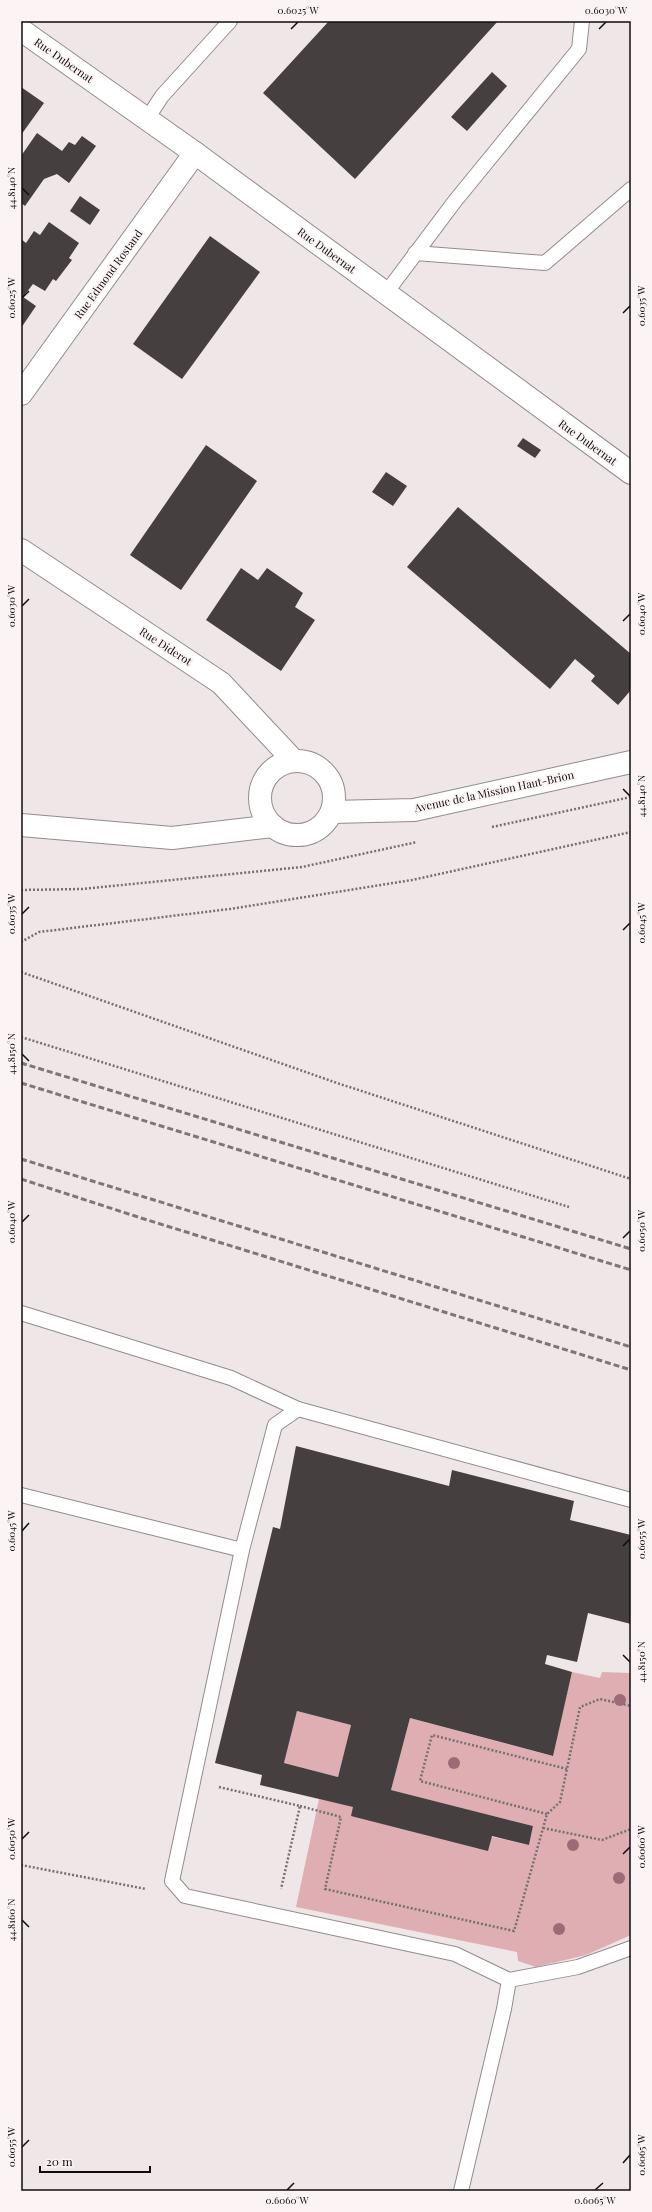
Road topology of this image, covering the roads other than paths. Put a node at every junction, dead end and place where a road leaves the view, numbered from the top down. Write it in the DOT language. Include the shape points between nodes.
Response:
graph roads {
  1 [pos="230,21"];
  2 [pos="582,21"];
  3 [pos="21,30"];
  4 [pos="147,119"];
  5 [pos="195,153"];
  6 [pos="631,189"];
  7 [pos="415,254"];
  8 [pos="386,293"];
  9 [pos="21,394"];
  10 [pos="631,473"];
  11 [pos="21,550"];
  12 [pos="294,761"];
  13 [pos="631,762"];
  14 [pos="332,812"];
  15 [pos="21,825"];
  16 [pos="272,826"];
  17 [pos="21,1313"];
  18 [pos="298,1409"];
  19 [pos="21,1495"];
  20 [pos="631,1500"];
  21 [pos="242,1550"];
  22 [pos="631,1948"];
  23 [pos="509,1980"];
  24 [pos="461,2191"];
  1 -- 4 [label="lane" via="162,96"];
  2 -- 7 [label="lane" via="579,49 454,201"];
  3 -- 4 [label="street, Rue Dubernat"];
  4 -- 5 [label="street, Rue Dubernat"];
  5 -- 8 [label="street, Rue Dubernat"];
  5 -- 9 [label="street, Rue Edmond Rostand"];
  6 -- 7 [label="lane" via="545,262"];
  7 -- 8 [label="lane"];
  8 -- 10 [label="street, Rue Dubernat"];
  11 -- 12 [label="street, Rue Diderot" via="222,683"];
  12 -- 14 [label="street" via="312,764 327,776 334,793"];
  12 -- 16 [label="street" via="282,764 272,771 260,792 260,805"];
  13 -- 14 [label="street, Avenue de la Mission Haut-Brion" via="414,810"];
  14 -- 16 [label="street" via="313,832 299,836 285,834"];
  15 -- 16 [label="street" via="172,838"];
  17 -- 18 [label="lane" via="231,1378"];
  18 -- 20 [label="lane"];
  18 -- 21 [label="lane" via="276,1425"];
  19 -- 21 [label="lane"];
  21 -- 23 [label="lane" via="172,1881 185,1896 455,1954"];
  22 -- 23 [label="lane" via="578,1966"];
  23 -- 24 [label="lane"];
}
